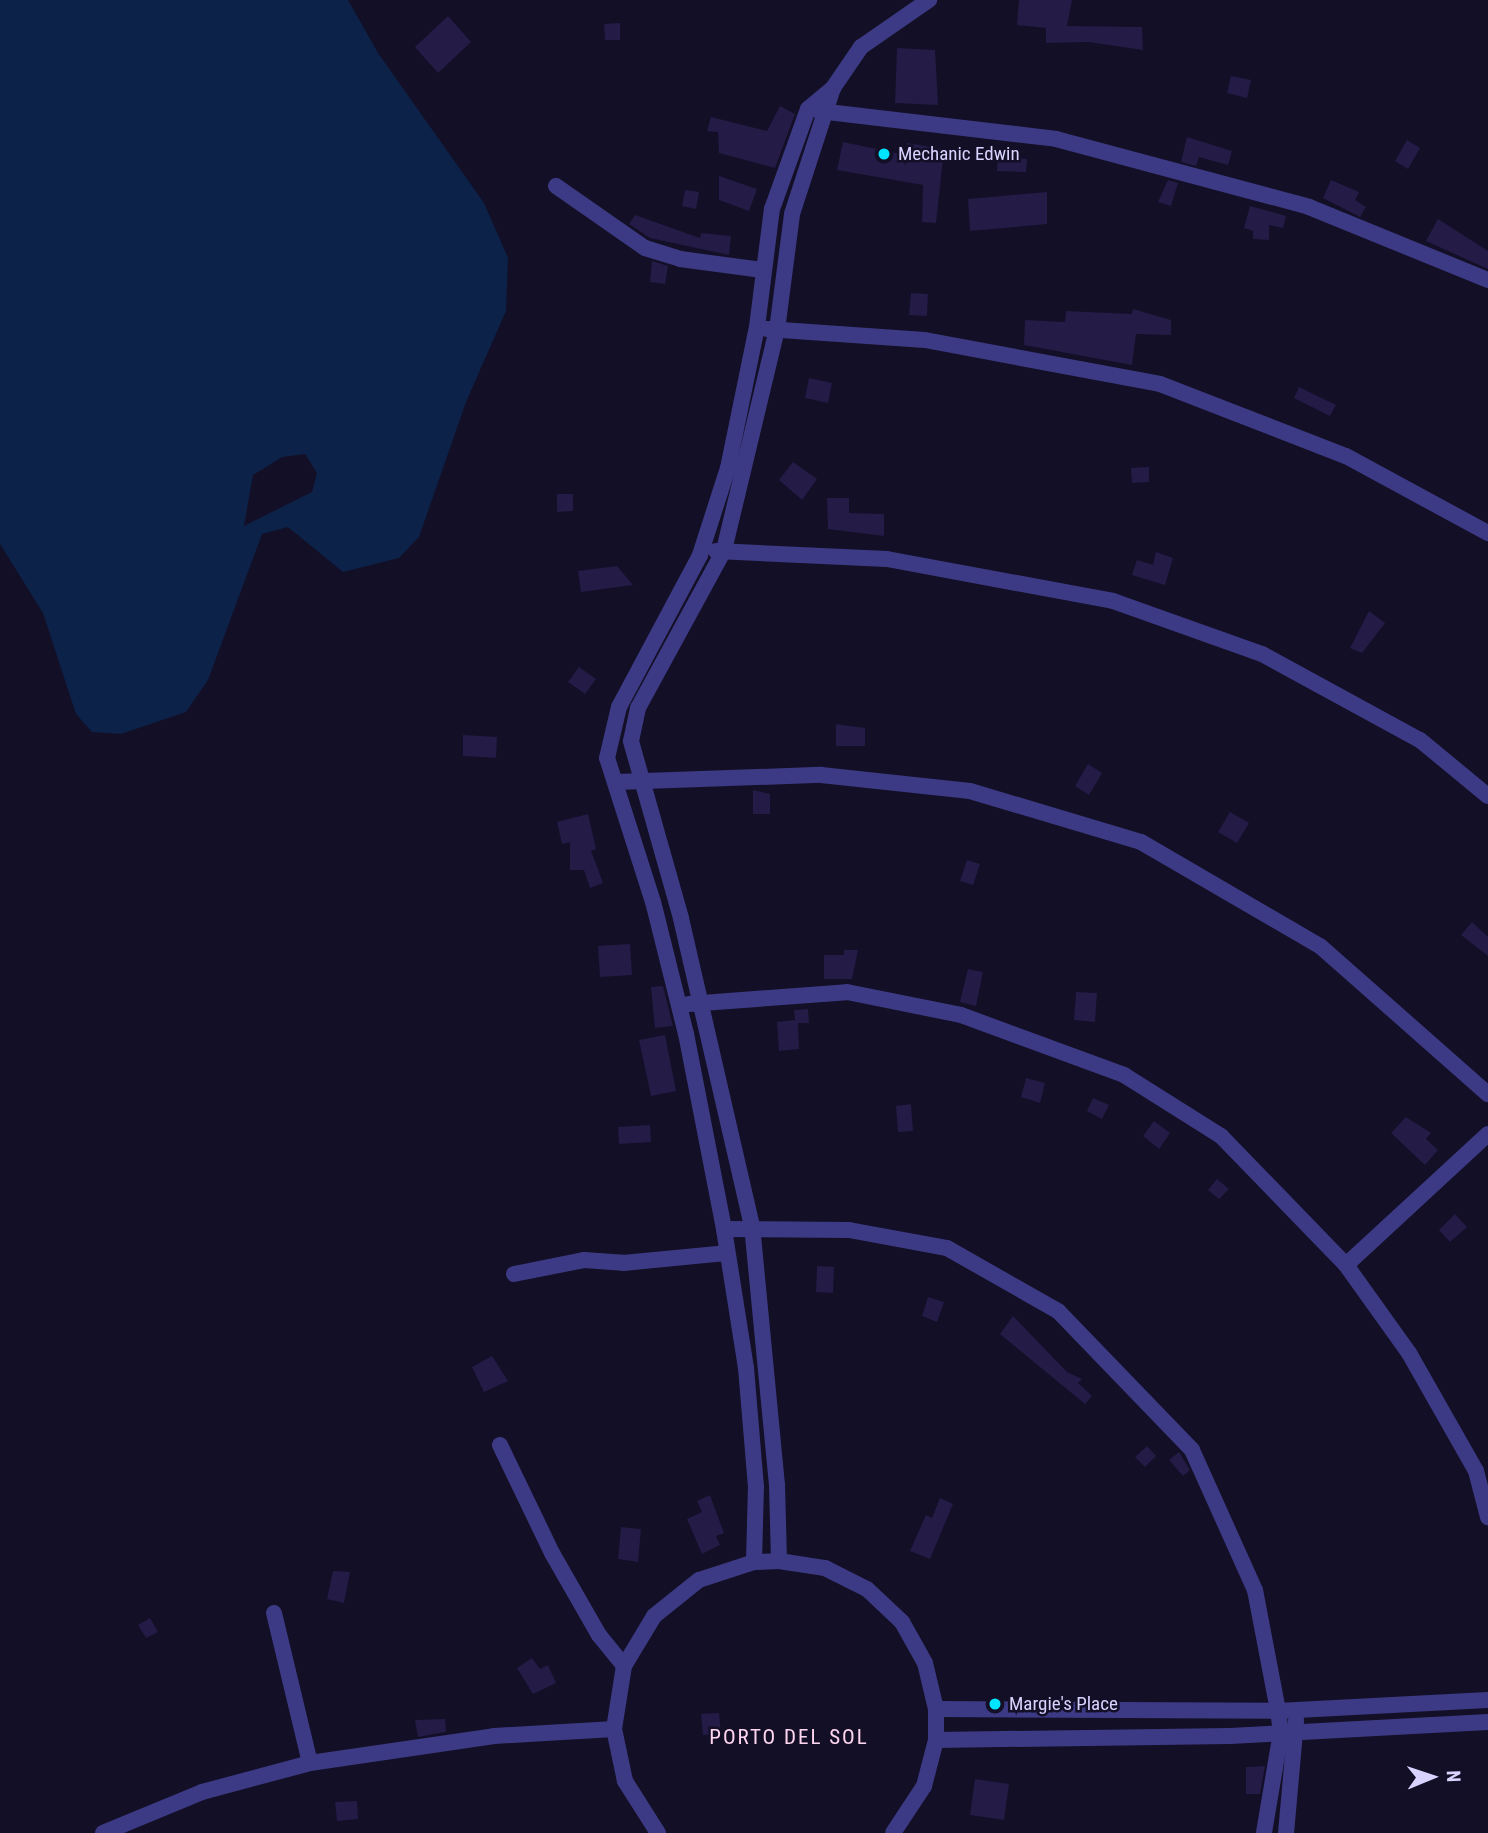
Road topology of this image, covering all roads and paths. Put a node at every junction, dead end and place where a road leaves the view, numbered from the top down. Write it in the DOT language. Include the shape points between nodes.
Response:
graph roads {
  1 [pos="929,0"];
  2 [pos="833,88"];
  3 [pos="808,109"];
  4 [pos="826,113"];
  5 [pos="556,186"];
  6 [pos="762,270"];
  7 [pos="1488,280"];
  8 [pos="757,327"];
  9 [pos="777,330"];
  10 [pos="1488,533"];
  11 [pos="724,550"];
  12 [pos="700,555"];
  13 [pos="616,782"];
  14 [pos="642,784"];
  15 [pos="1488,796"];
  16 [pos="699,1002"];
  17 [pos="679,1006"];
  18 [pos="1488,1094"];
  19 [pos="1488,1134"];
  20 [pos="752,1226"];
  21 [pos="724,1229"];
  22 [pos="726,1253"];
  23 [pos="1346,1265"];
  24 [pos="514,1274"];
  25 [pos="500,1445"];
  26 [pos="1488,1517"];
  27 [pos="779,1561"];
  28 [pos="754,1562"];
  29 [pos="274,1613"];
  30 [pos="624,1666"];
  31 [pos="1488,1700"];
  32 [pos="936,1709"];
  33 [pos="1278,1711"];
  34 [pos="1296,1711"];
  35 [pos="1488,1722"];
  36 [pos="614,1729"];
  37 [pos="1288,1732"];
  38 [pos="936,1740"];
  39 [pos="310,1763"];
  40 [pos="103,1833"];
  41 [pos="658,1833"];
  42 [pos="893,1833"];
  43 [pos="1264,1833"];
  44 [pos="1286,1833"];
  1 -- 2 [label="street" via="861,47"];
  2 -- 3 [label="street"];
  2 -- 4 [label="street"];
  3 -- 4 [label="street"];
  3 -- 6 [label="street" via="772,209"];
  4 -- 7 [label="street" via="1056,139 1309,207"];
  4 -- 9 [label="street" via="792,214"];
  5 -- 6 [label="street" via="645,248 680,259"];
  6 -- 8 [label="street"];
  8 -- 9 [label="street"];
  8 -- 12 [label="street" via="728,468"];
  9 -- 10 [label="street" via="925,340 1160,384 1346,456"];
  9 -- 11 [label="street"];
  11 -- 12 [label="street"];
  11 -- 14 [label="street" via="638,708 631,741"];
  11 -- 15 [label="street" via="887,559 1113,601 1262,654 1420,740"];
  12 -- 13 [label="street" via="619,707 607,758"];
  13 -- 14 [label="street"];
  13 -- 17 [label="street"];
  14 -- 16 [label="street"];
  14 -- 18 [label="street" via="821,775 970,791 1141,842 1320,946"];
  16 -- 17 [label="street"];
  16 -- 20 [label="street"];
  16 -- 23 [label="street" via="847,992 961,1015 1124,1074 1221,1136"];
  17 -- 21 [label="street"];
  19 -- 23 [label="street"];
  20 -- 21 [label="street"];
  20 -- 27 [label="street" via="777,1485"];
  20 -- 33 [label="street" via="849,1230 947,1248 1058,1311 1192,1450 1255,1590"];
  21 -- 22 [label="street"];
  22 -- 24 [label="street" via="623,1263 584,1260"];
  22 -- 28 [label="street" via="746,1368 756,1487"];
  23 -- 26 [label="street" via="1409,1353 1476,1471"];
  25 -- 30 [label="street" via="552,1553 599,1635"];
  27 -- 28 [label="street"];
  27 -- 32 [label="street" via="825,1569 867,1590 902,1622 925,1663"];
  28 -- 30 [label="street" via="699,1580 663,1609"];
  29 -- 39 [label="street"];
  30 -- 36 [label="street"];
  31 -- 34 [label="street"];
  32 -- 33 [label="street"];
  32 -- 38 [label="street"];
  33 -- 34 [label="street"];
  33 -- 37 [label="street"];
  34 -- 37 [label="street"];
  35 -- 37 [label="street"];
  36 -- 39 [label="street" via="494,1736"];
  36 -- 41 [label="street" via="625,1781"];
  37 -- 38 [label="street"];
  37 -- 43 [label="street"];
  37 -- 44 [label="street"];
  38 -- 42 [label="street" via="924,1786"];
  39 -- 40 [label="street" via="202,1793"];
}
